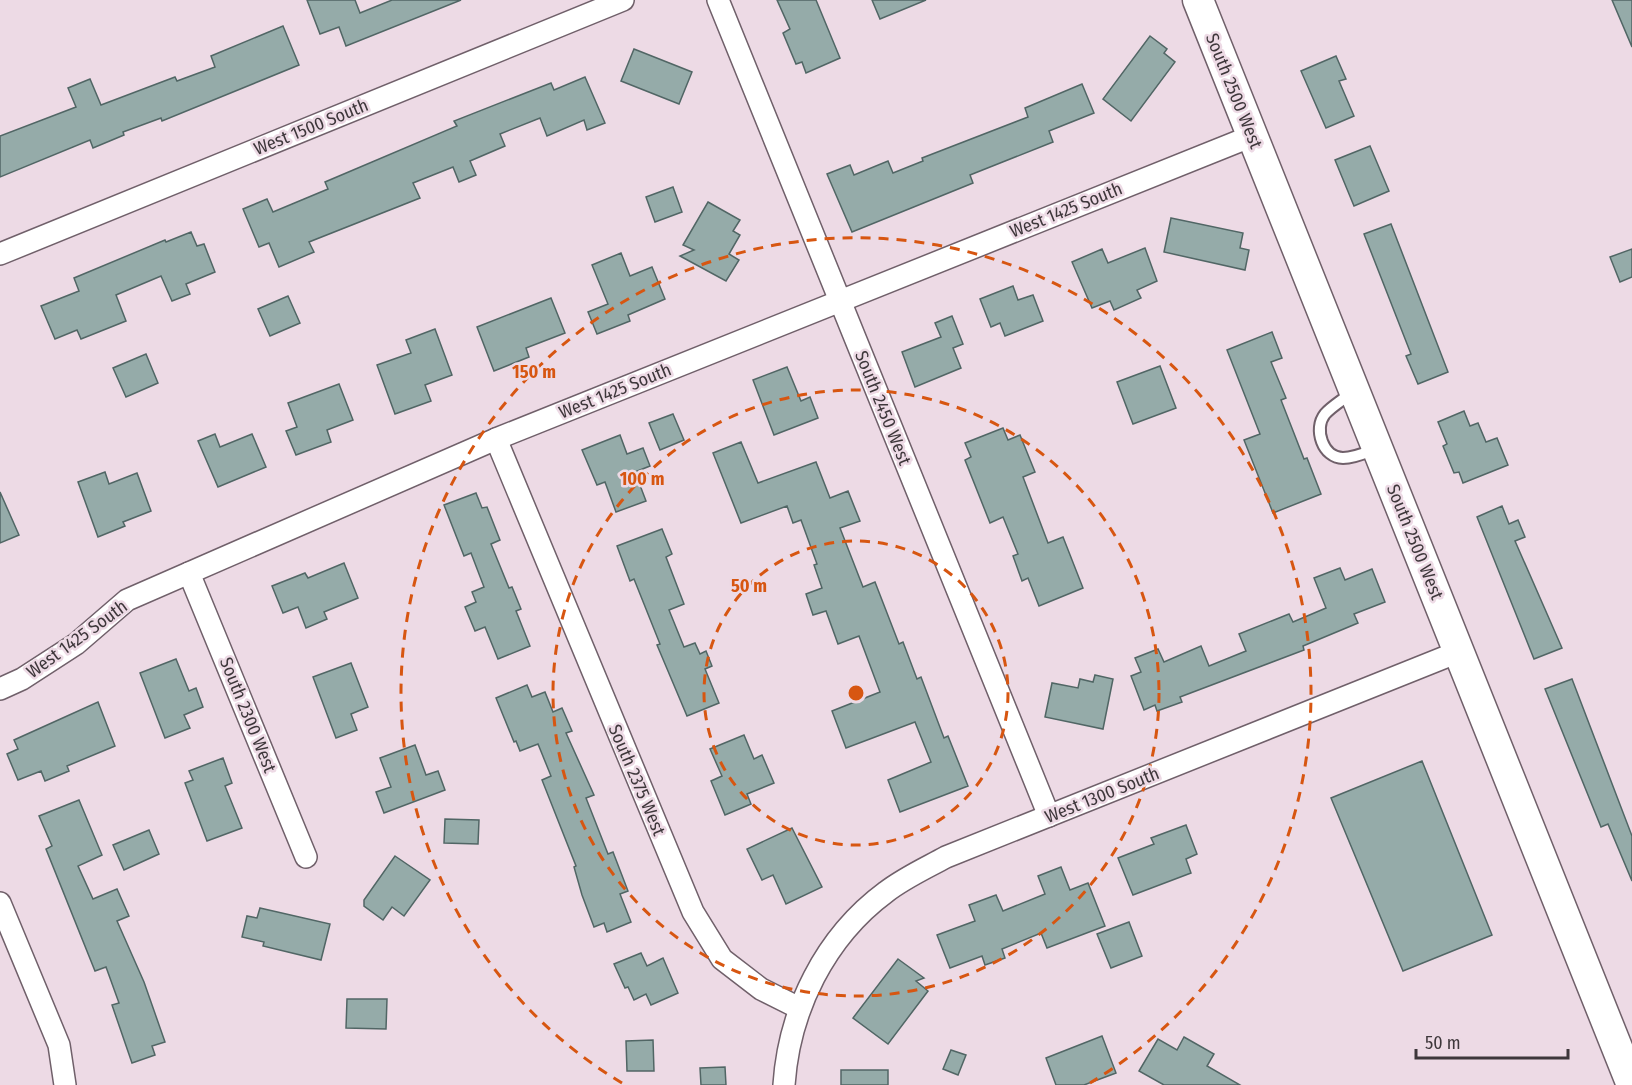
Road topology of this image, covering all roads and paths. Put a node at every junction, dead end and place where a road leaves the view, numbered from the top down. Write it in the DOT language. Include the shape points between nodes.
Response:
graph roads {
  1 [pos="623,0"];
  2 [pos="718,0"];
  3 [pos="1198,0"];
  4 [pos="1252,136"];
  5 [pos="0,254"];
  6 [pos="840,300"];
  7 [pos="1354,391"];
  8 [pos="496,439"];
  9 [pos="1377,449"];
  10 [pos="189,573"];
  11 [pos="1458,652"];
  12 [pos="0,689"];
  13 [pos="1049,816"];
  14 [pos="306,857"];
  15 [pos="0,903"];
  16 [pos="799,1008"];
  17 [pos="65,1085"];
  18 [pos="784,1085"];
  19 [pos="1632,1085"];
  1 -- 5 [label="street, West 1500 South"];
  2 -- 6 [label="street, South 2450 West"];
  3 -- 4 [label="street, South 2500 West"];
  4 -- 6 [label="street, West 1425 South"];
  4 -- 7 [label="street, South 2500 West"];
  6 -- 8 [label="street, West 1425 South"];
  6 -- 13 [label="street, South 2450 West"];
  7 -- 9 [label="street, South 2500 West"];
  7 -- 9 [label="lane" via="1326,413 1320,423 1323,444 1328,453 1342,458"];
  8 -- 10 [label="street, West 1425 South"];
  8 -- 16 [label="street, South 2375 West" via="693,912 722,959 761,988"];
  9 -- 11 [label="street, South 2500 West"];
  10 -- 12 [label="street, West 1425 South" via="128,600 76,644"];
  10 -- 14 [label="street, South 2300 West"];
  11 -- 13 [label="street, West 1300 South"];
  11 -- 19 [label="street, South 2500 West" via="1618,1036"];
  13 -- 16 [label="street, West 1300 South" via="946,857 886,892 832,944"];
  15 -- 17 [label="street" via="59,1045"];
  16 -- 18 [label="street" via="786,1055"];
}
